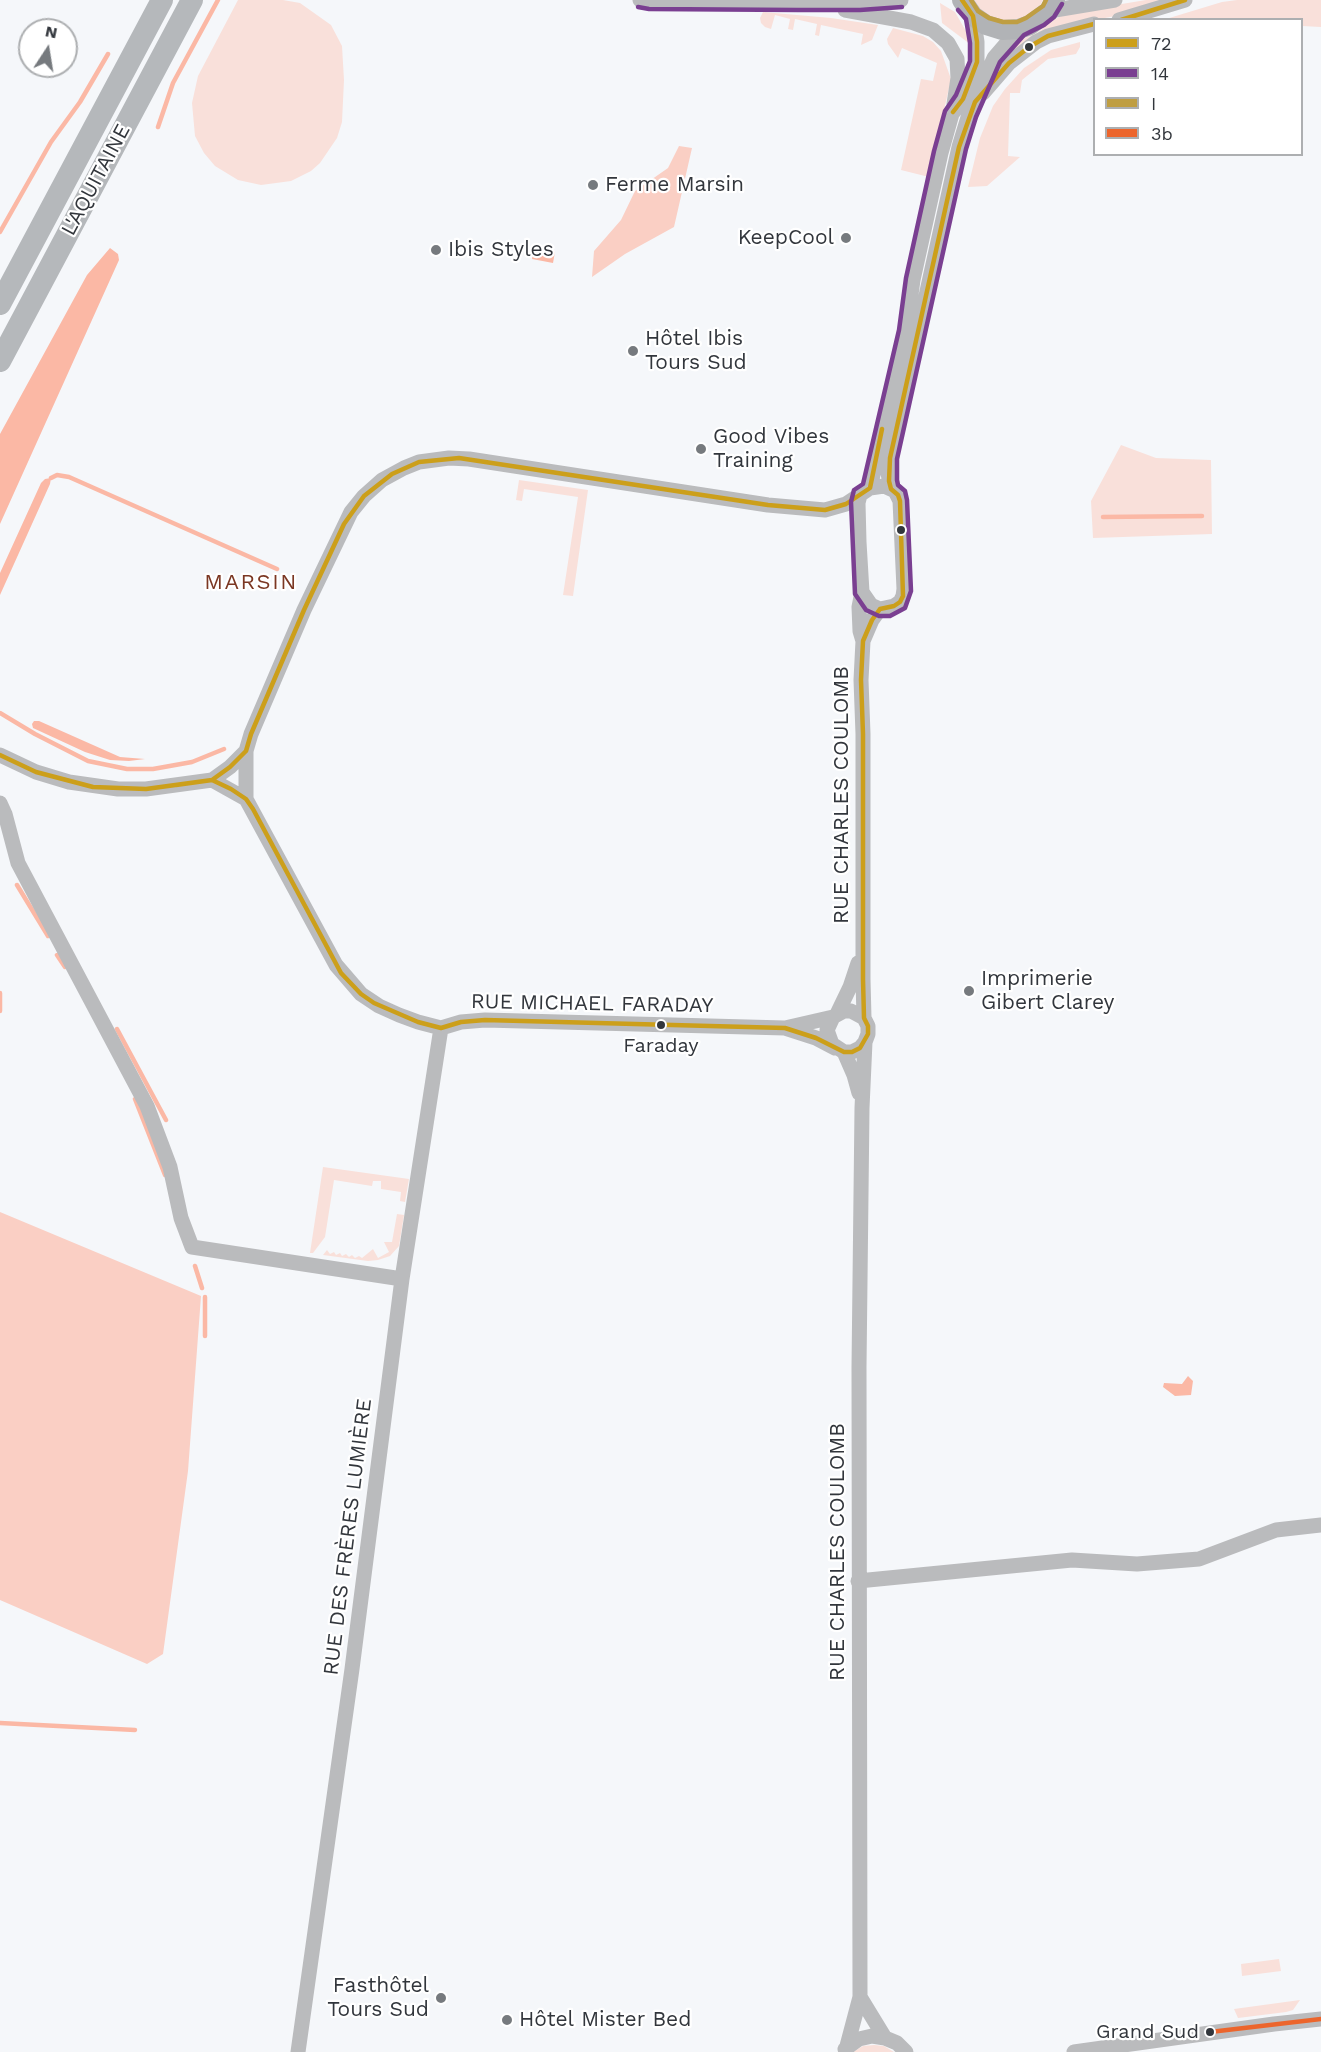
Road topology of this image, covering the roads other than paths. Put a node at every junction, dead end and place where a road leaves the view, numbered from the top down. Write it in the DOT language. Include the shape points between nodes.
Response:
graph roads {
  1 [pos="162,0"];
  2 [pos="192,0"];
  3 [pos="650,0"];
  4 [pos="901,0"];
  5 [pos="1115,0"];
  6 [pos="1185,0"];
  7 [pos="798,3"];
  8 [pos="962,5"];
  9 [pos="1052,5"];
  10 [pos="1126,18"];
  11 [pos="1093,24"];
  12 [pos="1019,29"];
  13 [pos="975,102"];
  14 [pos="952,114"];
  15 [pos="0,304"];
  16 [pos="0,361"];
  17 [pos="891,489"];
  18 [pos="865,491"];
  19 [pos="862,592"];
  20 [pos="880,609"];
  21 [pos="863,640"];
  22 [pos="246,751"];
  23 [pos="0,755"];
  24 [pos="212,780"];
  25 [pos="246,799"];
  26 [pos="0,803"];
  27 [pos="863,949"];
  28 [pos="835,1016"];
  29 [pos="864,1018"];
  30 [pos="441,1028"];
  31 [pos="785,1028"];
  32 [pos="866,1042"];
  33 [pos="841,1050"];
  34 [pos="862,1108"];
  35 [pos="402,1279"];
  36 [pos="1321,1525"];
  37 [pos="858,1581"];
  38 [pos="860,1997"];
  39 [pos="1321,2019"];
  40 [pos="885,2038"];
  41 [pos="845,2049"];
  42 [pos="298,2052"];
  43 [pos="906,2052"];
  44 [pos="1074,2052"];
  1 -- 15 [label="highway, L'AQUITAINE"];
  2 -- 16 [label="highway, L'AQUITAINE"];
  3 -- 7 [label="street"];
  4 -- 7 [label="street"];
  5 -- 9 [label="street"];
  6 -- 10 [label="street"];
  7 -- 14 [label="street" via="888,17 933,30 957,60"];
  8 -- 12 [label="main road" via="986,25 1002,30"];
  8 -- 14 [label="street, RUE CHARLES COULOMB" via="977,42 977,62 963,99"];
  9 -- 12 [label="main road" via="1040,19"];
  11 -- 13 [label="street" via="1047,36 1029,47 1009,63"];
  12 -- 13 [label="street, RUE CHARLES COULOMB" via="994,58"];
  13 -- 17 [label="street, RUE CHARLES COULOMB" via="958,147 912,350 890,458"];
  14 -- 18 [label="street, RUE CHARLES COULOMB" via="913,280 906,331"];
  17 -- 18 [label="street" via="884,486"];
  17 -- 20 [label="street, RUE CHARLES COULOMB" via="900,501 904,589 900,602"];
  18 -- 19 [label="street, RUE CHARLES COULOMB" via="859,532"];
  18 -- 22 [label="street, RUE MICHAEL FARADAY" via="837,508 825,510 768,505 469,459 436,459 411,465 372,488 348,518 304,610"];
  19 -- 20 [label="street" via="871,605"];
  19 -- 21 [label="street, RUE CHARLES COULOMB" via="859,608"];
  20 -- 21 [label="street, RUE CHARLES COULOMB"];
  21 -- 27 [label="street, RUE CHARLES COULOMB"];
  22 -- 24 [label="street"];
  22 -- 25 [label="street, RUE MICHAEL FARADAY"];
  23 -- 24 [label="street" via="36,772 93,787 146,789"];
  24 -- 25 [label="street"];
  25 -- 30 [label="street, RUE MICHAEL FARADAY" via="341,973 361,994 380,1006"];
  26 -- 35 [label="street" via="18,863 147,1106 170,1167 192,1247"];
  27 -- 28 [label="street, RUE CHARLES COULOMB"];
  27 -- 29 [label="street, RUE CHARLES COULOMB"];
  28 -- 29 [label="street" via="851,1011"];
  28 -- 31 [label="street, RUE MICHAEL FARADAY"];
  28 -- 33 [label="street, RUE CHARLES COULOMB" via="829,1023 828,1038"];
  29 -- 32 [label="street, RUE CHARLES COULOMB" via="868,1026"];
  30 -- 31 [label="street, RUE MICHAEL FARADAY" via="485,1020"];
  30 -- 35 [label="street, RUE DES FRÈRES LUMIÈRE"];
  31 -- 33 [label="street, RUE MICHAEL FARADAY"];
  32 -- 33 [label="street" via="852,1052"];
  32 -- 34 [label="street, RUE CHARLES COULOMB"];
  33 -- 34 [label="street, RUE CHARLES COULOMB" via="854,1075"];
  34 -- 37 [label="street, RUE CHARLES COULOMB"];
  35 -- 42 [label="street, RUE DES FRÈRES LUMIÈRE"];
  36 -- 37 [label="street" via="1276,1530 1198,1559 1137,1564 1072,1560"];
  37 -- 38 [label="street, RUE CHARLES COULOMB"];
  38 -- 40 [label="street"];
  38 -- 41 [label="street, RUE CHARLES COULOMB"];
  39 -- 44 [label="street"];
  40 -- 41 [label="street" via="859,2039"];
  40 -- 43 [label="street"];
}
